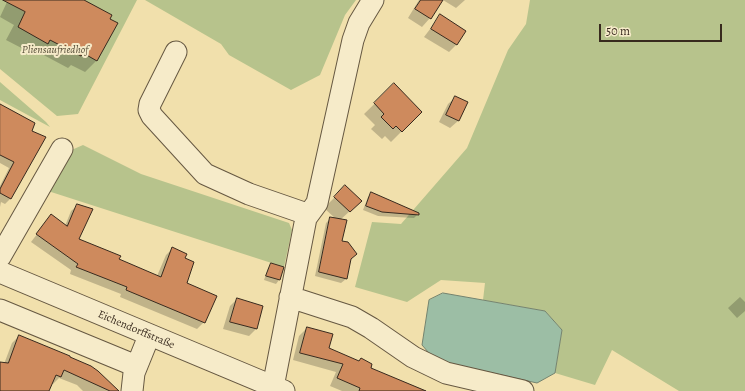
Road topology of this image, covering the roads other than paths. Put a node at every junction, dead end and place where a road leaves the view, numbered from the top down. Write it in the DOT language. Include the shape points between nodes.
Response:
graph roads {
  1 [pos="373,0"];
  2 [pos="176,52"];
  3 [pos="62,150"];
  4 [pos="306,218"];
  5 [pos="0,257"];
  6 [pos="0,272"];
  7 [pos="290,297"];
  8 [pos="0,310"];
  9 [pos="149,336"];
  10 [pos="136,366"];
  11 [pos="278,389"];
  12 [pos="132,391"];
  13 [pos="523,391"];
  1 -- 4 [label="street" via="359,22 354,36 317,203"];
  2 -- 4 [label="street" via="150,104 152,116 205,174 249,194 298,211"];
  3 -- 5 [label="street"];
  4 -- 7 [label="street, Eichendorffstraße"];
  6 -- 9 [label="street, Eichendorffstraße"];
  7 -- 11 [label="street, Eichendorffstraße"];
  7 -- 13 [label="street" via="352,317 413,357 446,373"];
  8 -- 10 [label="street"];
  9 -- 10 [label="street"];
  9 -- 11 [label="street, Eichendorffstraße"];
  10 -- 12 [label="street"];
}
